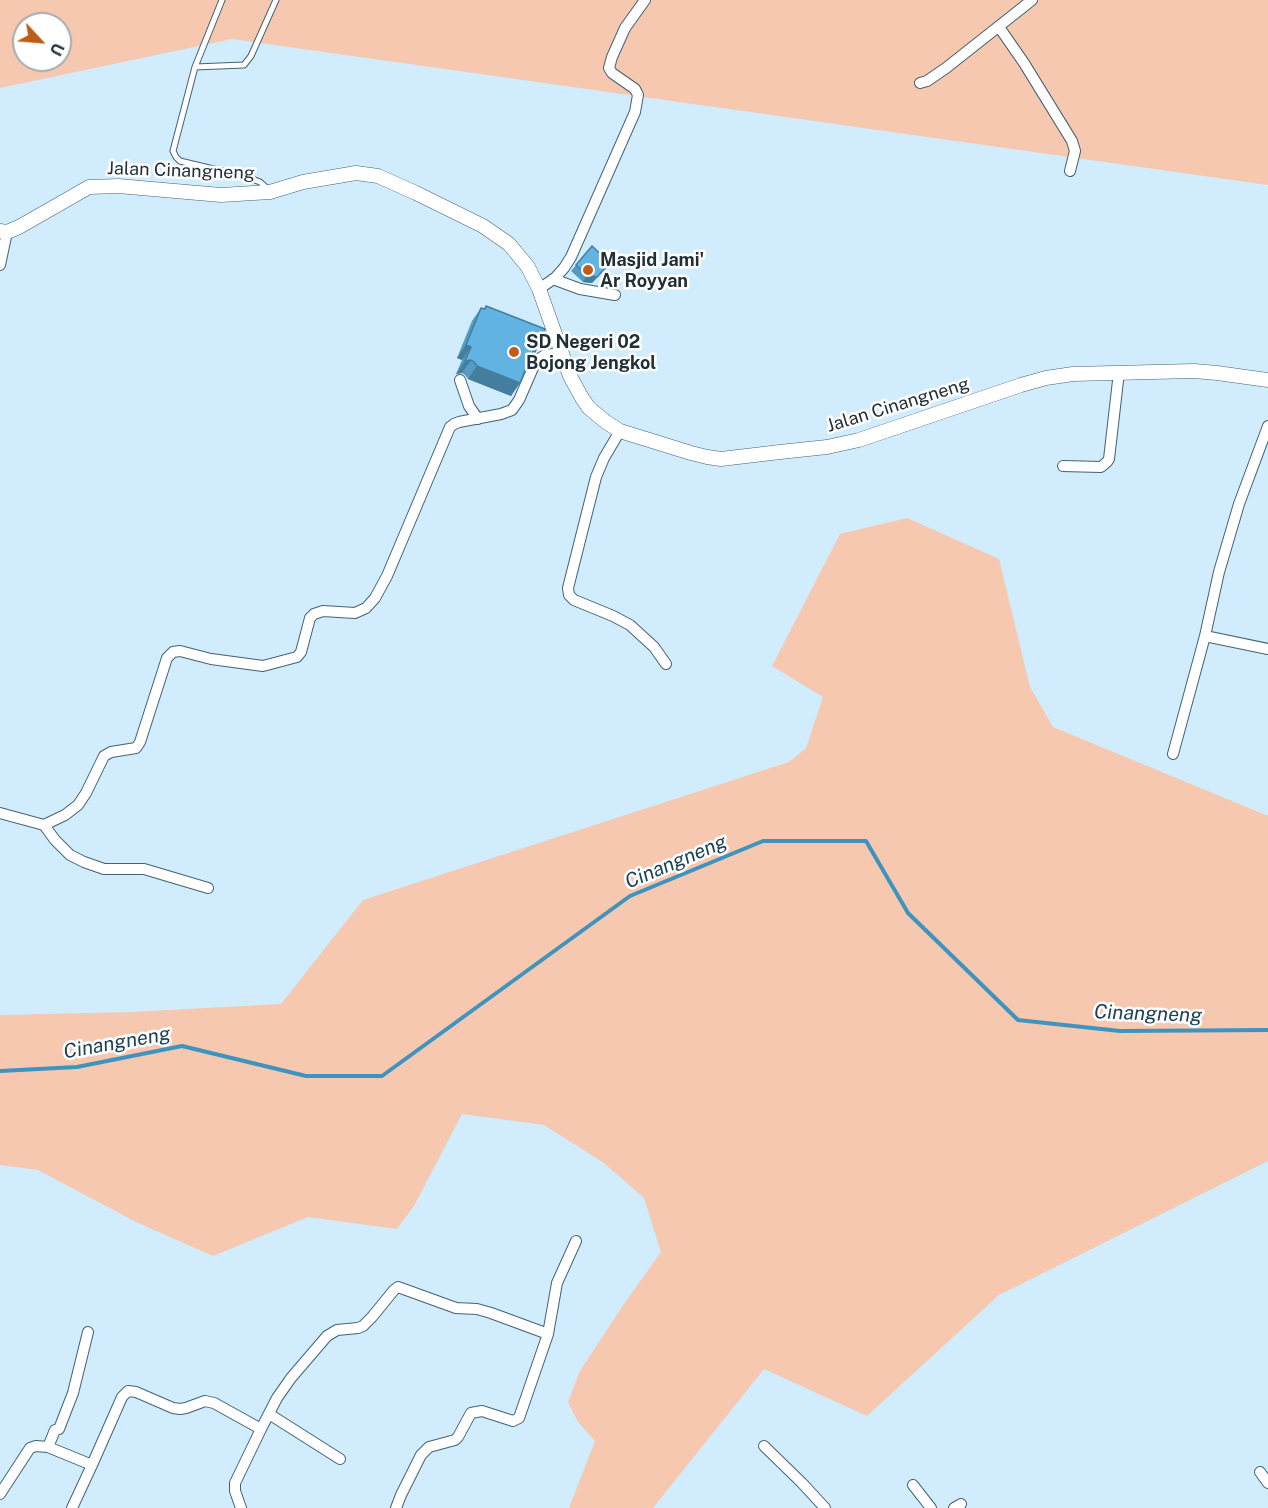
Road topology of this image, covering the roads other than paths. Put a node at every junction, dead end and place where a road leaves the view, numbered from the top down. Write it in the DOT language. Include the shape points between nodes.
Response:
graph roads {
  1 [pos="222,0"];
  2 [pos="276,0"];
  3 [pos="645,0"];
  4 [pos="1032,0"];
  5 [pos="999,27"];
  6 [pos="195,67"];
  7 [pos="920,83"];
  8 [pos="1070,171"];
  9 [pos="270,192"];
  10 [pos="4,232"];
  11 [pos="0,266"];
  12 [pos="553,279"];
  13 [pos="539,289"];
  14 [pos="615,295"];
  15 [pos="561,353"];
  16 [pos="1119,372"];
  17 [pos="460,380"];
  18 [pos="1268,380"];
  19 [pos="478,419"];
  20 [pos="1268,426"];
  21 [pos="620,431"];
  22 [pos="1063,466"];
  23 [pos="1205,636"];
  24 [pos="1268,649"];
  25 [pos="666,664"];
  26 [pos="1173,754"];
  27 [pos="0,813"];
  28 [pos="44,825"];
  29 [pos="207,888"];
  30 [pos="576,1241"];
  31 [pos="88,1332"];
  32 [pos="548,1334"];
  33 [pos="269,1414"];
  34 [pos="261,1429"];
  35 [pos="764,1446"];
  36 [pos="48,1447"];
  37 [pos="340,1459"];
  38 [pos="92,1465"];
  39 [pos="1260,1472"];
  40 [pos="1268,1483"];
  41 [pos="913,1485"];
  42 [pos="0,1494"];
  43 [pos="72,1508"];
  44 [pos="241,1508"];
  45 [pos="396,1508"];
  46 [pos="825,1508"];
  47 [pos="931,1508"];
  1 -- 6 [label="lane"];
  2 -- 6 [label="lane" via="244,65"];
  3 -- 12 [label="street" via="625,28 609,68 635,89 638,95 634,112 571,257"];
  4 -- 5 [label="street"];
  5 -- 7 [label="street"];
  5 -- 8 [label="street" via="1072,141 1076,151"];
  6 -- 9 [label="lane" via="173,151 176,157 247,177"];
  9 -- 10 [label="street, Jalan Cinangneng" via="221,195 89,187"];
  9 -- 13 [label="street, Jalan Cinangneng" via="356,173 378,176 497,235 528,267"];
  10 -- 11 [label="street"];
  12 -- 13 [label="street"];
  12 -- 14 [label="street"];
  13 -- 15 [label="street, Jalan Cinangneng"];
  15 -- 19 [label="street" via="536,361 512,410"];
  15 -- 21 [label="street, Jalan Cinangneng" via="589,408"];
  16 -- 18 [label="street, Jalan Cinangneng" via="1194,371"];
  16 -- 21 [label="street, Jalan Cinangneng" via="1046,378 827,447 721,459"];
  16 -- 22 [label="street" via="1109,459 1101,467"];
  17 -- 19 [label="street"];
  19 -- 28 [label="street" via="450,427 387,576 366,608 355,613 314,614 297,657 264,666 172,652 136,748 104,756 78,805"];
  20 -- 23 [label="street" via="1239,504"];
  21 -- 25 [label="street" via="596,477 569,595 630,625"];
  23 -- 24 [label="street"];
  23 -- 26 [label="street"];
  27 -- 28 [label="street"];
  28 -- 29 [label="street" via="70,855 84,862 104,869 144,869"];
  30 -- 32 [label="street" via="557,1283"];
  31 -- 36 [label="street" via="73,1393"];
  32 -- 33 [label="street" via="398,1287 363,1326 337,1330 327,1336 291,1378"];
  32 -- 45 [label="street" via="519,1418 513,1421 482,1411 471,1413 455,1440 429,1447 421,1455"];
  33 -- 34 [label="street"];
  33 -- 37 [label="street"];
  34 -- 38 [label="street" via="214,1402 180,1409 128,1391"];
  34 -- 44 [label="street" via="235,1483"];
  35 -- 46 [label="street"];
  36 -- 38 [label="street"];
  36 -- 42 [label="street" via="30,1448"];
  38 -- 43 [label="street"];
  39 -- 40 [label="street"];
  41 -- 47 [label="street"];
}
